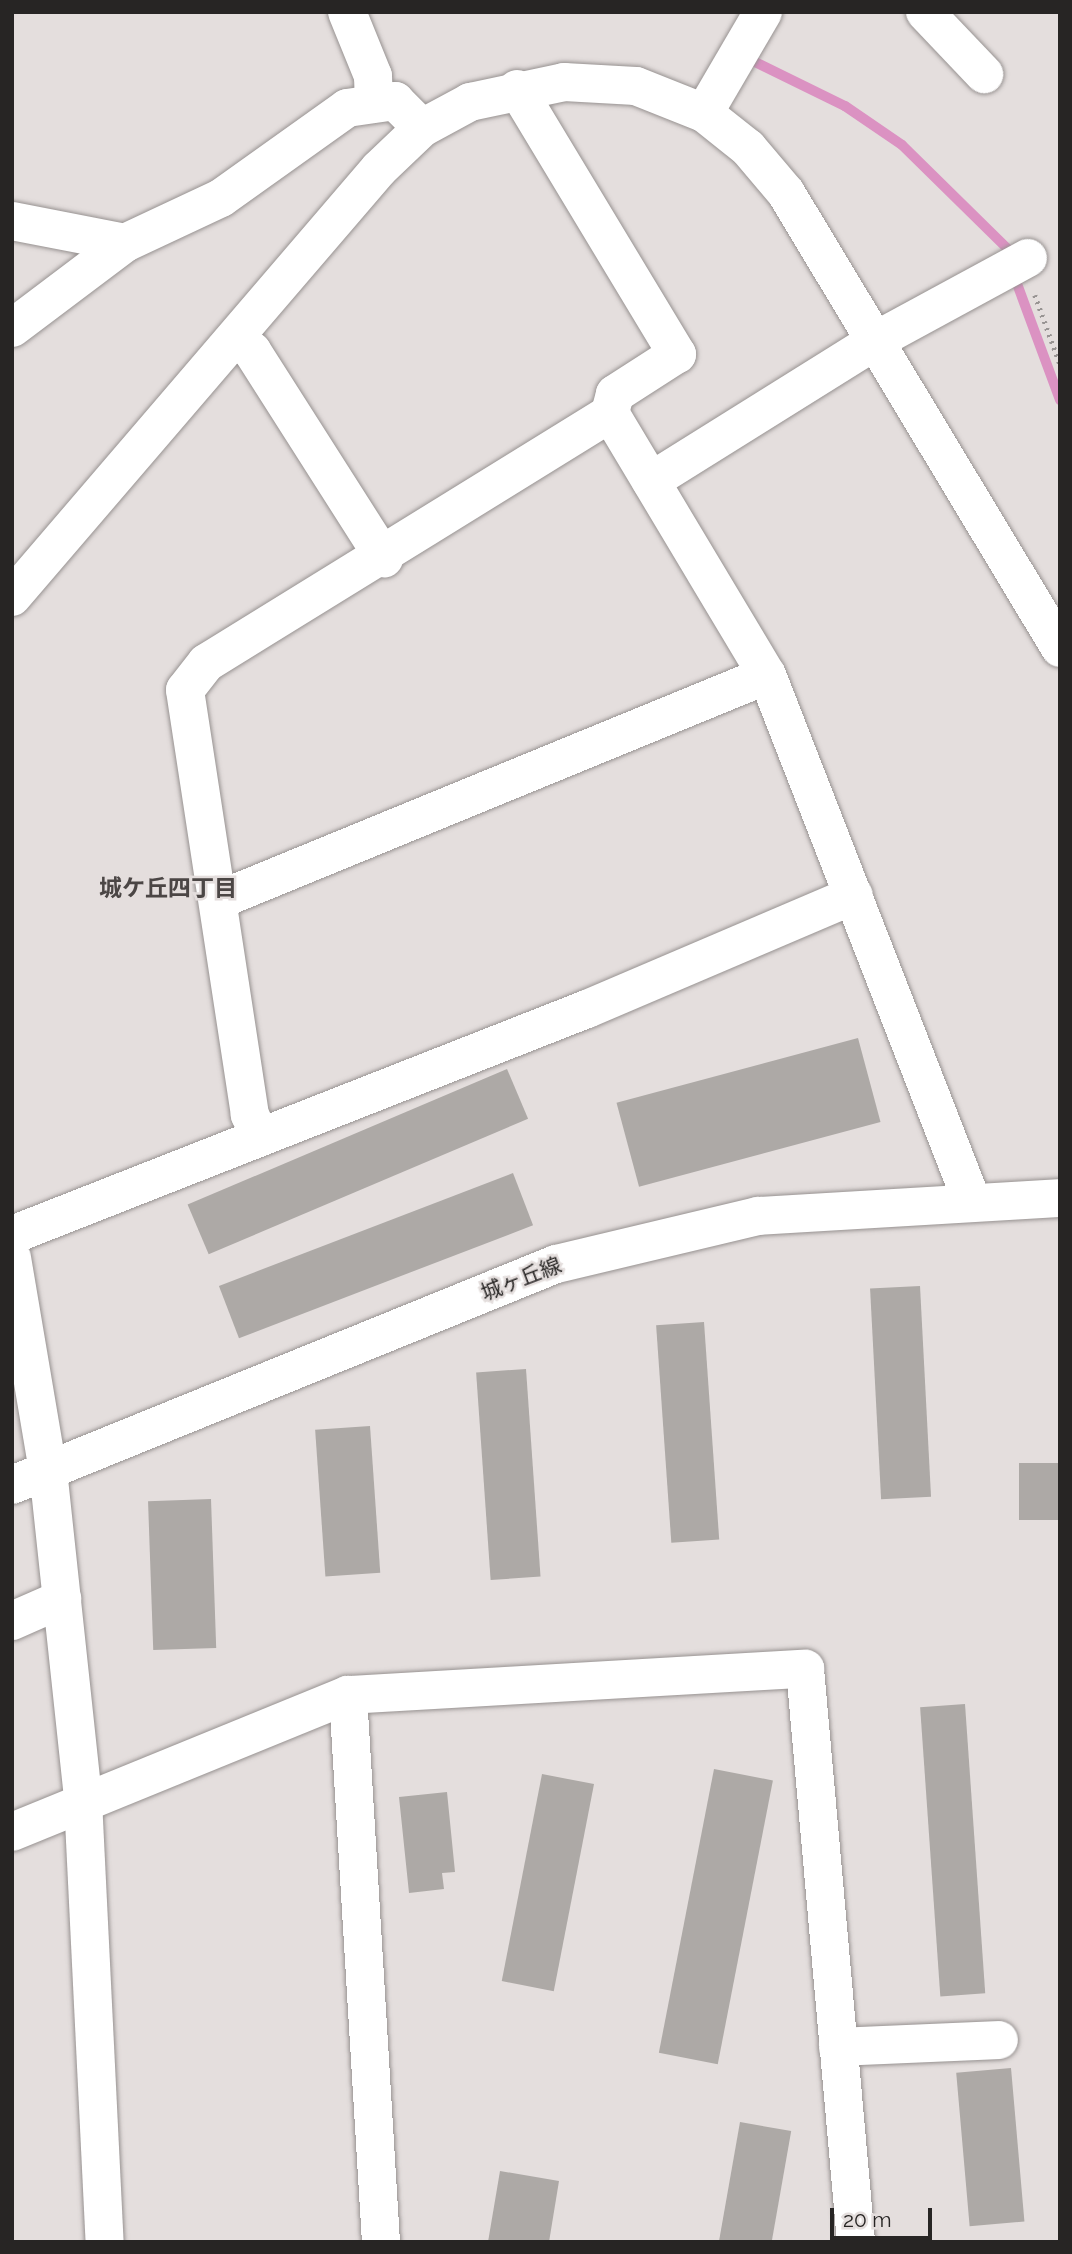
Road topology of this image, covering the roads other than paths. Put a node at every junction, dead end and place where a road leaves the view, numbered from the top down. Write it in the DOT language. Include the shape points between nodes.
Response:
graph roads {
  1 [pos="346,12"];
  2 [pos="763,12"];
  3 [pos="925,12"];
  4 [pos="984,74"];
  5 [pos="517,89"];
  6 [pos="374,100"];
  7 [pos="704,113"];
  8 [pos="422,128"];
  9 [pos="12,221"];
  10 [pos="125,243"];
  11 [pos="1028,258"];
  12 [pos="12,328"];
  13 [pos="236,338"];
  14 [pos="874,341"];
  15 [pos="610,413"];
  16 [pos="651,481"];
  17 [pos="383,558"];
  18 [pos="12,597"];
  19 [pos="1060,648"];
  20 [pos="767,675"];
  21 [pos="854,895"];
  22 [pos="219,900"];
  23 [pos="261,1137"];
  24 [pos="1060,1198"];
  25 [pos="971,1199"];
  26 [pos="12,1235"];
  27 [pos="12,1258"];
  28 [pos="48,1469"];
  29 [pos="12,1485"];
  30 [pos="62,1599"];
  31 [pos="12,1621"];
  32 [pos="348,1695"];
  33 [pos="83,1800"];
  34 [pos="12,1832"];
  35 [pos="999,2040"];
  36 [pos="838,2047"];
  37 [pos="104,2242"];
  38 [pos="382,2242"];
  39 [pos="856,2242"];
  1 -- 6 [label="street" via="373,76"];
  2 -- 7 [label="street"];
  3 -- 4 [label="street"];
  5 -- 7 [label="street" via="564,82 636,86"];
  5 -- 8 [label="street" via="470,102"];
  5 -- 15 [label="street" via="677,354 615,394"];
  6 -- 8 [label="street" via="395,101"];
  6 -- 10 [label="street" via="347,108 220,198"];
  7 -- 14 [label="street" via="748,148 786,193"];
  8 -- 13 [label="street" via="379,169"];
  9 -- 10 [label="street"];
  10 -- 12 [label="street"];
  11 -- 14 [label="street"];
  13 -- 17 [label="street" via="252,351"];
  13 -- 18 [label="street"];
  14 -- 16 [label="street"];
  14 -- 19 [label="street"];
  15 -- 16 [label="street"];
  15 -- 17 [label="street"];
  16 -- 20 [label="street"];
  17 -- 22 [label="street" via="206,663 185,690 184,713"];
  20 -- 21 [label="street"];
  20 -- 22 [label="street"];
  21 -- 23 [label="street"];
  21 -- 25 [label="street"];
  22 -- 23 [label="street" via="250,1115"];
  23 -- 26 [label="street"];
  24 -- 25 [label="street, 城ヶ丘線"];
  25 -- 28 [label="street, 城ヶ丘線" via="758,1216 556,1264"];
  27 -- 28 [label="street"];
  28 -- 29 [label="street, 城ヶ丘線"];
  28 -- 30 [label="street"];
  30 -- 31 [label="street"];
  30 -- 33 [label="street"];
  32 -- 33 [label="street"];
  32 -- 36 [label="street" via="805,1669"];
  32 -- 38 [label="street"];
  33 -- 34 [label="street"];
  33 -- 37 [label="street"];
  35 -- 36 [label="street"];
  36 -- 39 [label="street"];
}
